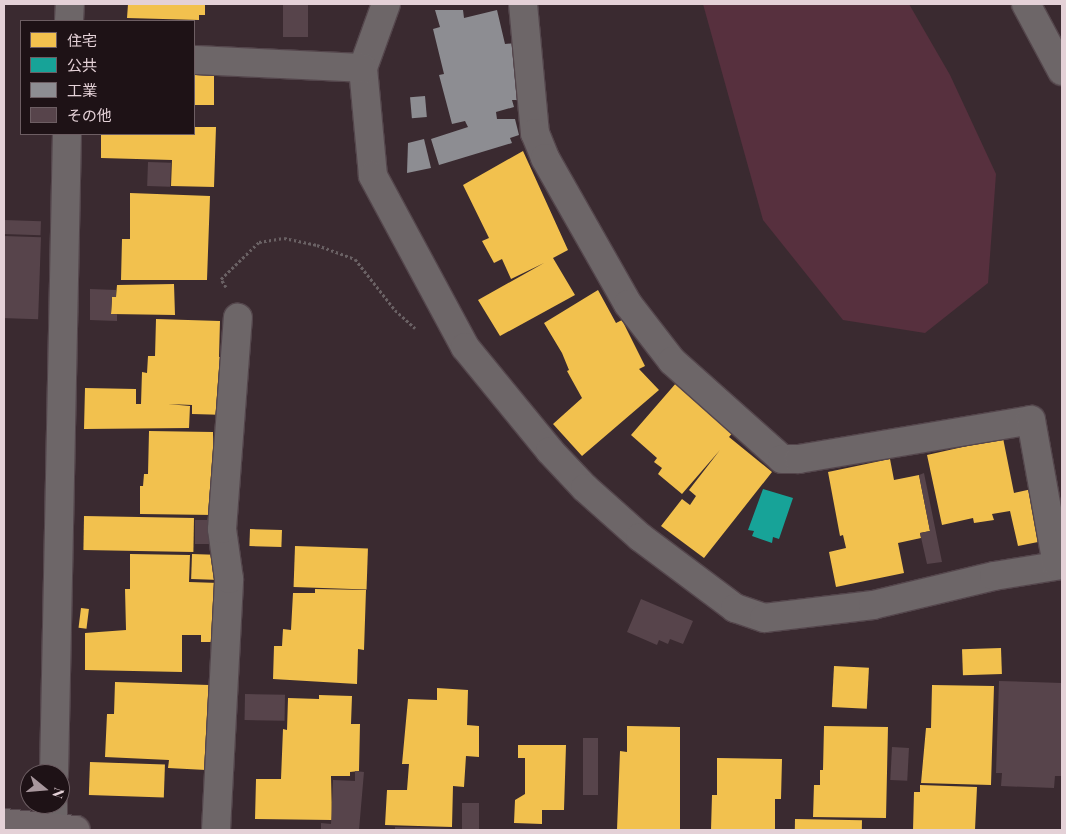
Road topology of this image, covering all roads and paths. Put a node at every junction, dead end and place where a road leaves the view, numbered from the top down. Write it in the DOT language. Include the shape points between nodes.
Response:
graph roads {
  1 [pos="70,4"];
  2 [pos="386,4"];
  3 [pos="523,4"];
  4 [pos="1026,4"];
  5 [pos="69,20"];
  6 [pos="195,60"];
  7 [pos="363,68"];
  8 [pos="1062,71"];
  9 [pos="67,135"];
  10 [pos="238,318"];
  11 [pos="423,335"];
  12 [pos="1059,565"];
  13 [pos="54,764"];
  14 [pos="61,820"];
  15 [pos="4,823"];
  16 [pos="216,830"];
  1 -- 5 [label="street"];
  2 -- 7 [label="street"];
  3 -- 12 [label="street" via="535,133 545,158 628,304 672,361 782,459 799,459 1032,420"];
  4 -- 8 [label="street"];
  6 -- 7 [label="street"];
  7 -- 12 [label="street" via="373,176 465,347 585,488 640,537 735,608 764,618 873,605"];
  9 -- 13 [label="street"];
  10 -- 11 [label="path" via="241,311 221,279 259,242 284,238 317,244 355,259 395,310"];
  10 -- 16 [label="street" via="222,529 229,579"];
  14 -- 15 [label="main road"];
}
